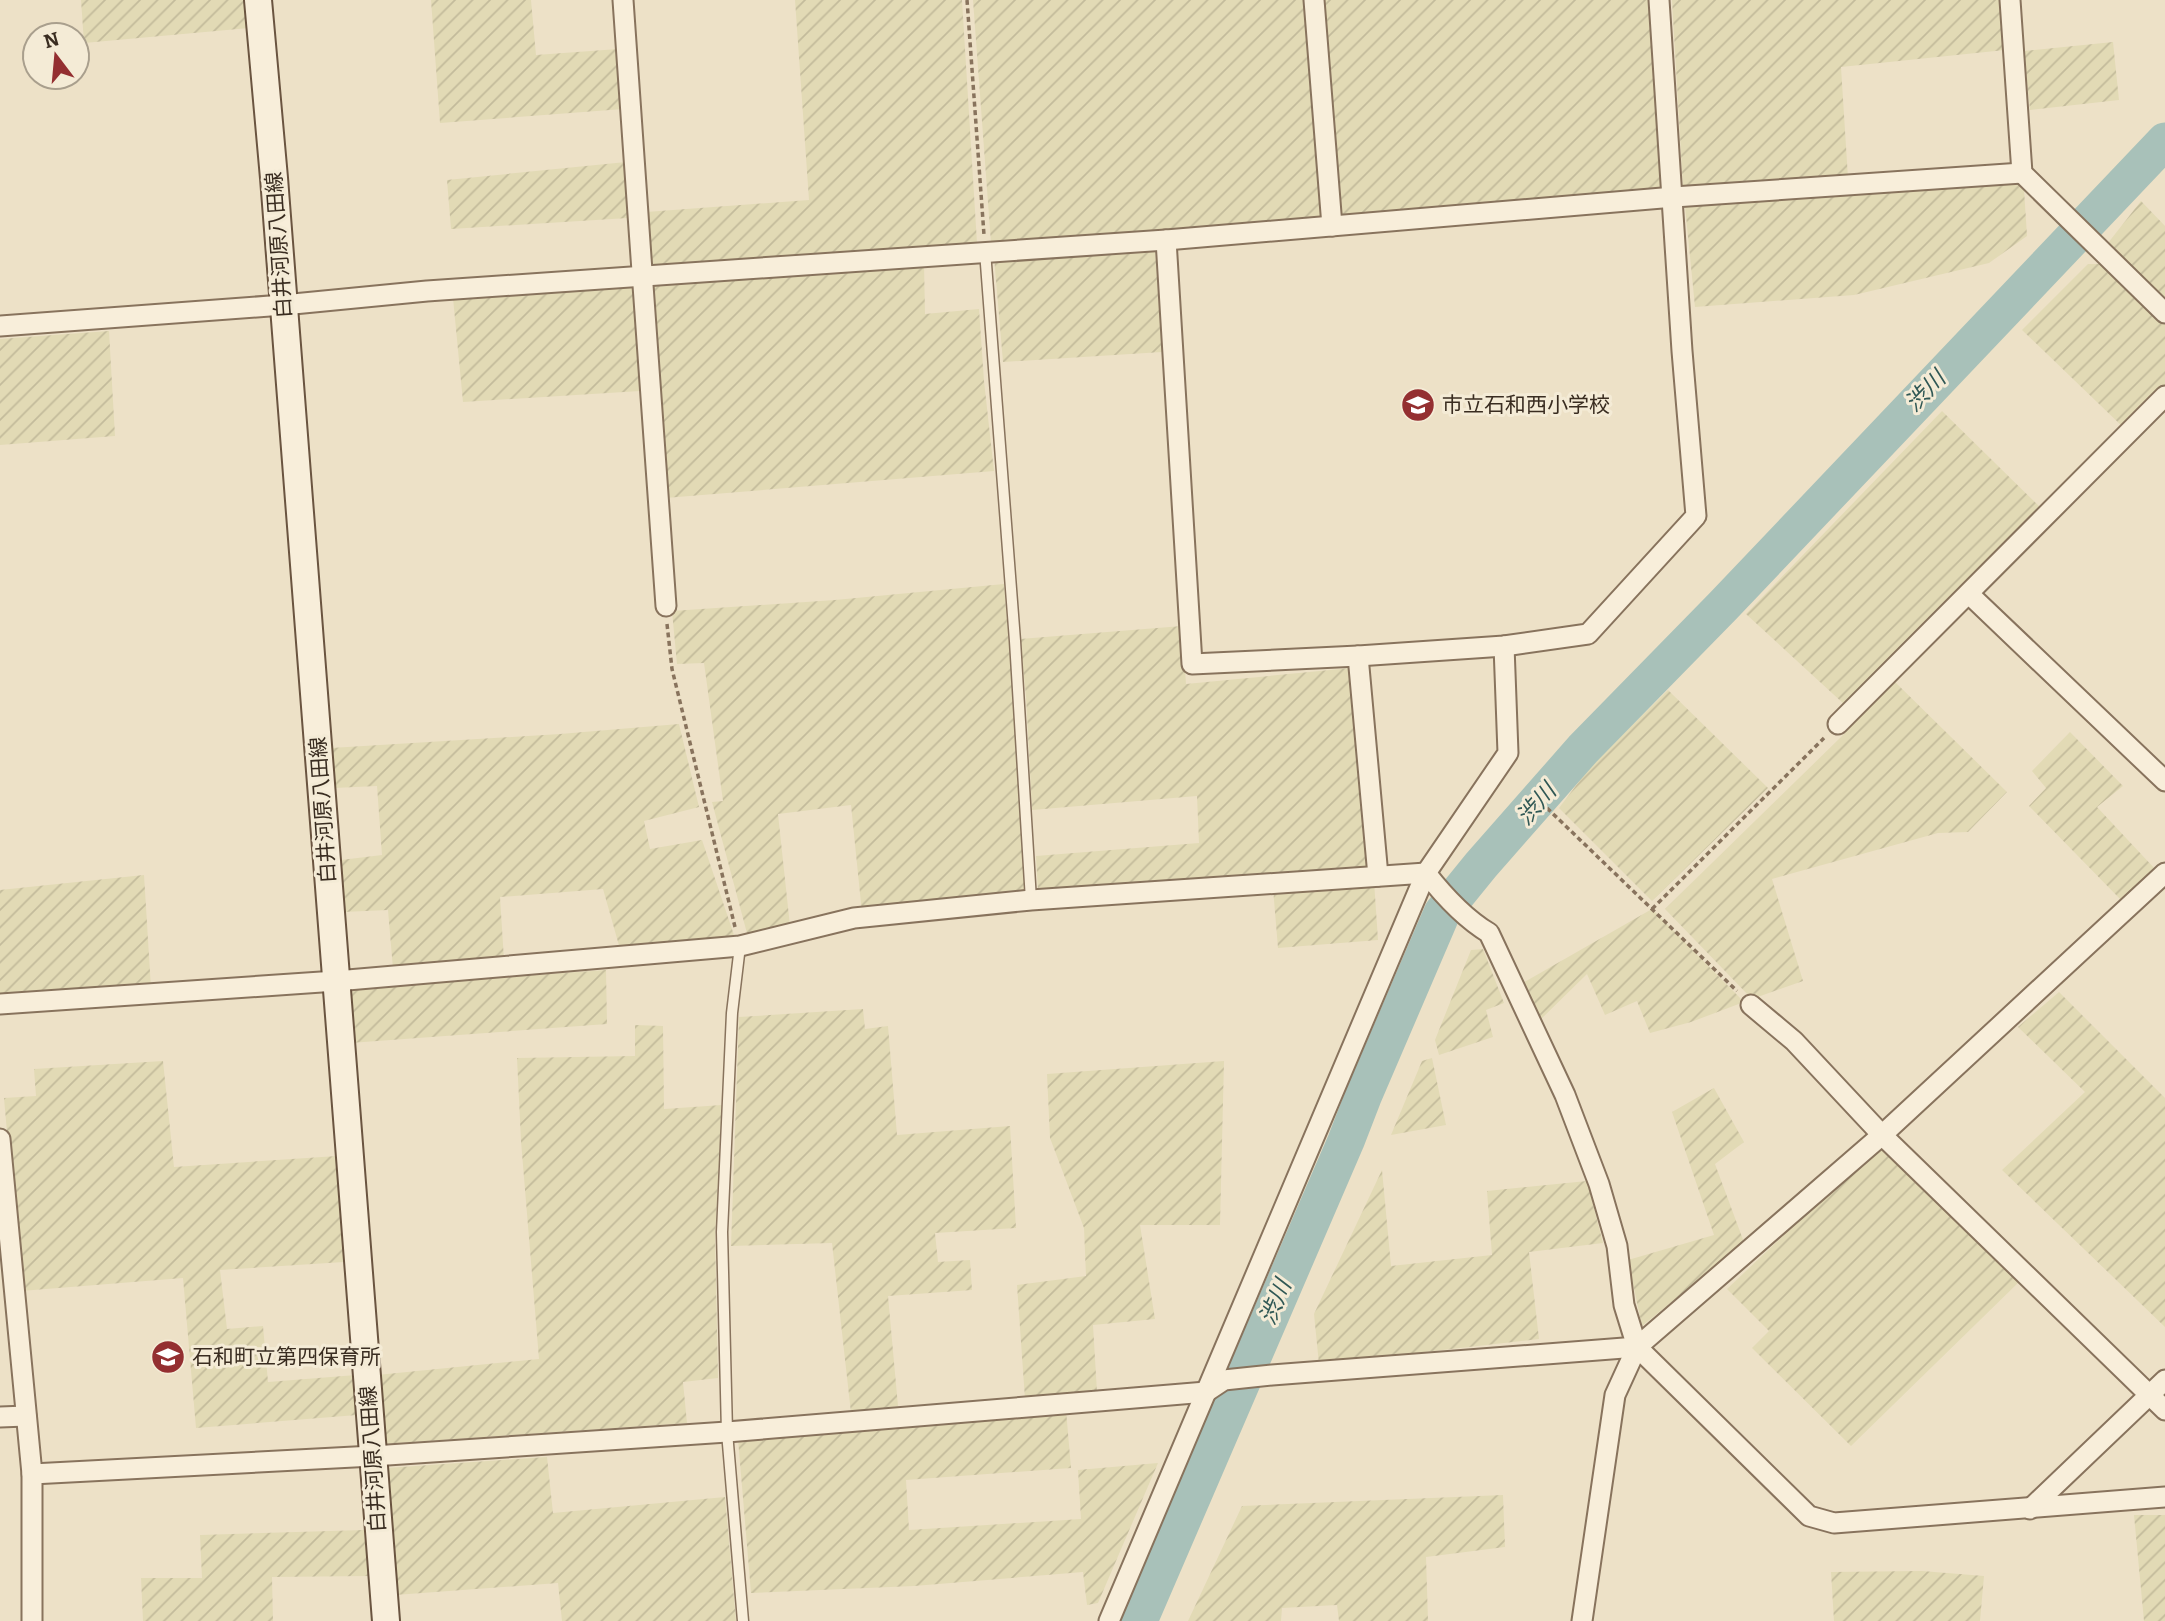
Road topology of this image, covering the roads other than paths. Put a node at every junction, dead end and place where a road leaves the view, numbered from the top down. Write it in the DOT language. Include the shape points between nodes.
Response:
graph roads {
  1 [pos="258,0"];
  2 [pos="623,0"];
  3 [pos="1314,0"];
  4 [pos="1659,0"];
  5 [pos="2010,0"];
  6 [pos="2022,173"];
  7 [pos="1674,197"];
  8 [pos="1332,226"];
  9 [pos="1166,240"];
  10 [pos="985,251"];
  11 [pos="643,277"];
  12 [pos="283,306"];
  13 [pos="2165,313"];
  14 [pos="0,326"];
  15 [pos="2165,396"];
  16 [pos="1969,594"];
  17 [pos="666,606"];
  18 [pos="1504,646"];
  19 [pos="1358,656"];
  20 [pos="1838,724"];
  21 [pos="2165,782"];
  22 [pos="1426,873"];
  23 [pos="2165,873"];
  24 [pos="1378,876"];
  25 [pos="1031,900"];
  26 [pos="740,946"];
  27 [pos="335,981"];
  28 [pos="0,1004"];
  29 [pos="1751,1005"];
  30 [pos="1882,1135"];
  31 [pos="0,1139"];
  32 [pos="1637,1347"];
  33 [pos="2165,1380"];
  34 [pos="1206,1392"];
  35 [pos="2150,1395"];
  36 [pos="2165,1410"];
  37 [pos="26,1416"];
  38 [pos="0,1417"];
  39 [pos="727,1432"];
  40 [pos="373,1456"];
  41 [pos="32,1474"];
  42 [pos="2165,1497"];
  43 [pos="2030,1509"];
  44 [pos="32,1621"];
  45 [pos="386,1621"];
  46 [pos="743,1621"];
  47 [pos="1109,1621"];
  48 [pos="1582,1621"];
  1 -- 12 [label="main road, 白井河原八田線"];
  2 -- 11 [label="street"];
  3 -- 8 [label="street"];
  4 -- 7 [label="street"];
  5 -- 6 [label="street"];
  6 -- 7 [label="street"];
  6 -- 13 [label="street"];
  7 -- 8 [label="street"];
  7 -- 18 [label="street" via="1696,516 1588,634"];
  8 -- 9 [label="street"];
  9 -- 10 [label="street"];
  9 -- 19 [label="street" via="1192,664"];
  10 -- 11 [label="street"];
  10 -- 25 [label="lane"];
  11 -- 12 [label="street"];
  11 -- 17 [label="street"];
  12 -- 14 [label="street"];
  12 -- 27 [label="main road, 白井河原八田線"];
  15 -- 16 [label="street"];
  16 -- 20 [label="street"];
  16 -- 21 [label="street"];
  18 -- 19 [label="street"];
  18 -- 22 [label="street" via="1508,753"];
  19 -- 24 [label="street"];
  22 -- 24 [label="street"];
  22 -- 32 [label="street" via="1472,923 1489,933 1565,1095 1600,1184"];
  22 -- 34 [label="street"];
  23 -- 30 [label="street"];
  24 -- 25 [label="street"];
  25 -- 26 [label="street" via="854,918"];
  26 -- 27 [label="street"];
  26 -- 39 [label="lane" via="732,1013 722,1232"];
  27 -- 28 [label="street"];
  27 -- 40 [label="main road, 白井河原八田線"];
  29 -- 30 [label="street" via="1794,1041"];
  30 -- 32 [label="street"];
  30 -- 35 [label="street"];
  31 -- 37 [label="street"];
  32 -- 34 [label="street" via="1224,1380"];
  32 -- 43 [label="street" via="1809,1516 1834,1523"];
  32 -- 48 [label="street" via="1615,1395"];
  33 -- 35 [label="street"];
  34 -- 39 [label="street"];
  34 -- 47 [label="street"];
  35 -- 36 [label="street"];
  35 -- 43 [label="street"];
  37 -- 38 [label="street"];
  37 -- 41 [label="street"];
  39 -- 40 [label="street"];
  39 -- 46 [label="lane"];
  40 -- 41 [label="street"];
  40 -- 45 [label="main road, 白井河原八田線"];
  41 -- 44 [label="street"];
  42 -- 43 [label="street"];
}
